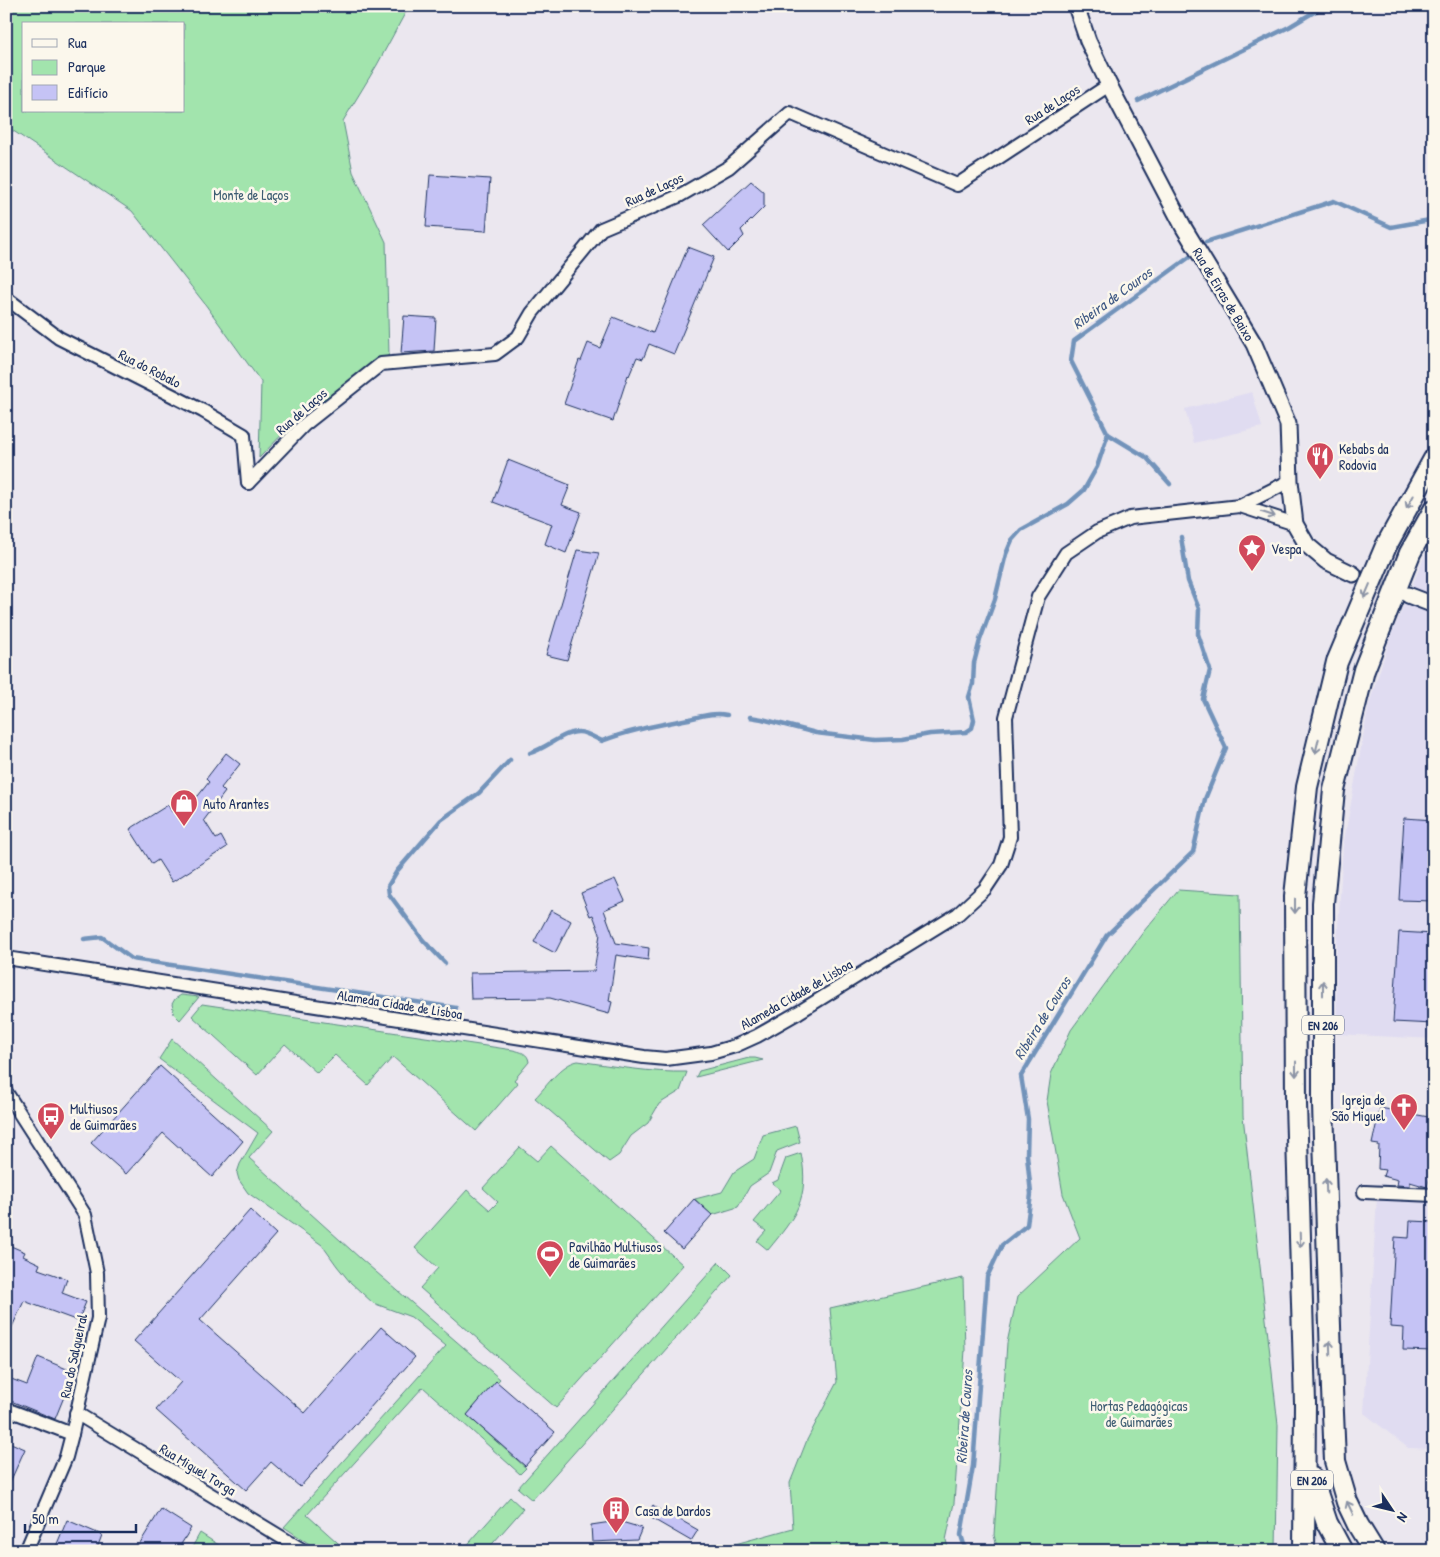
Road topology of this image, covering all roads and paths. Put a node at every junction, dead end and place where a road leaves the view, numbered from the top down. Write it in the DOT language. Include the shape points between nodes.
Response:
graph roads {
  1 [pos="1076,6"];
  2 [pos="1109,85"];
  3 [pos="6,298"];
  4 [pos="1434,459"];
  5 [pos="1290,481"];
  6 [pos="248,483"];
  7 [pos="1240,506"];
  8 [pos="1434,510"];
  9 [pos="1295,524"];
  10 [pos="1353,574"];
  11 [pos="1408,595"];
  12 [pos="1434,605"];
  13 [pos="6,958"];
  14 [pos="6,1092"];
  15 [pos="1364,1192"];
  16 [pos="1434,1195"];
  17 [pos="1305,1403"];
  18 [pos="6,1409"];
  19 [pos="76,1413"];
  20 [pos="72,1434"];
  21 [pos="26,1551"];
  22 [pos="304,1551"];
  23 [pos="1304,1551"];
  24 [pos="1342,1551"];
  25 [pos="1374,1551"];
  1 -- 2 [label="street, Rua de Eiras de Baixo" via="1088,42"];
  2 -- 5 [label="street, Rua de Eiras de Baixo" via="1184,228 1254,344 1288,424"];
  2 -- 6 [label="street, Rua de Laços" via="957,185 790,113 729,167 679,196 601,229 532,313 518,337 495,354 381,364 304,425"];
  3 -- 6 [label="street, Rua do Robalo" via="60,338 244,435"];
  4 -- 17 [label="highway, EN 206, one-way" via="1386,546 1337,662 1307,787 1295,896"];
  5 -- 7 [label="street, Alameda Cidade de Lisboa"];
  5 -- 9 [label="street, Rua de Eiras de Baixo"];
  7 -- 9 [label="street, Alameda Cidade de Lisboa, one-way"];
  7 -- 13 [label="street, Alameda Cidade de Lisboa" via="1130,518 1096,532 1066,552 1038,597 1006,717 1010,838 1001,866 985,889 958,914 799,1012 735,1046 666,1059"];
  25 -- 8 [label="highway, EN 206, one-way" via="1347,1502 1335,1461 1323,1105 1323,903 1334,790 1364,670 1410,553"];
  9 -- 10 [label="street, Rua de Eiras de Baixo" via="1307,545 1326,561"];
  11 -- 12 [label="street"];
  14 -- 19 [label="street, Rua do Salgueiral" via="85,1214 97,1272 98,1318"];
  15 -- 16 [label="street"];
  17 -- 23 [label="highway"];
  17 -- 24 [label="highway, EN 206" via="1312,1483 1326,1523"];
  18 -- 20 [label="street"];
  19 -- 20 [label="street, Rua do Salgueiral"];
  19 -- 22 [label="street, Rua Miguel Torga"];
  20 -- 21 [label="street, Rua do Salgueiral" via="66,1457"];
}
